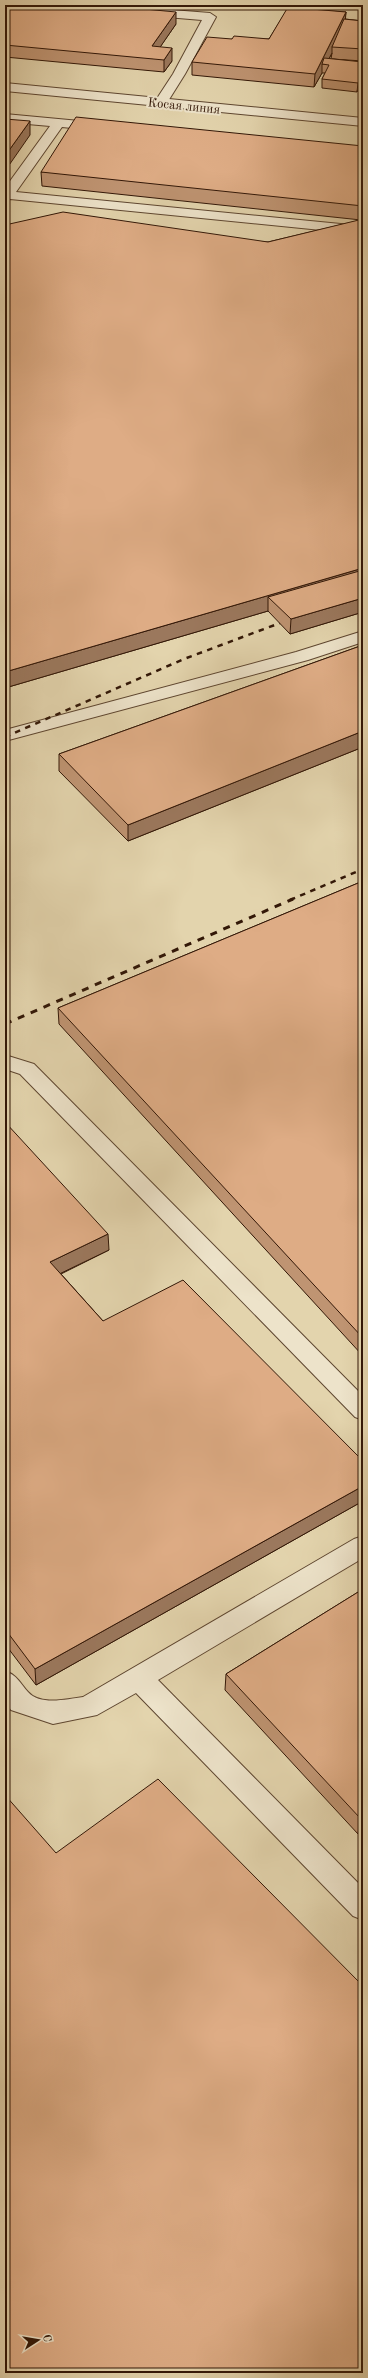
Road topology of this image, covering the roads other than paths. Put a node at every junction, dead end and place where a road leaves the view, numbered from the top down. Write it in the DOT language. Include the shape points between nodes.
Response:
graph roads {
  1 [pos="130,11"];
  2 [pos="5,87"];
  3 [pos="160,103"];
  4 [pos="5,118"];
  5 [pos="363,122"];
  6 [pos="59,123"];
  7 [pos="114,128"];
  8 [pos="5,196"];
  9 [pos="351,229"];
  10 [pos="363,636"];
  11 [pos="5,736"];
  12 [pos="5,1062"];
  13 [pos="363,1411"];
  14 [pos="363,1546"];
  15 [pos="139,1678"];
  16 [pos="5,1682"];
  17 [pos="363,1907"];
  1 -- 3 [label="street" via="210,17"];
  2 -- 3 [label="street, Косая линия"];
  3 -- 5 [label="street, Косая линия"];
  4 -- 6 [label="street"];
  6 -- 7 [label="street"];
  6 -- 8 [label="street"];
  8 -- 9 [label="street"];
  10 -- 11 [label="street" via="302,656"];
  12 -- 13 [label="street" via="27,1069"];
  14 -- 15 [label="street"];
  15 -- 16 [label="street" via="88,1707 53,1713 20,1702"];
  15 -- 17 [label="street"];
}
